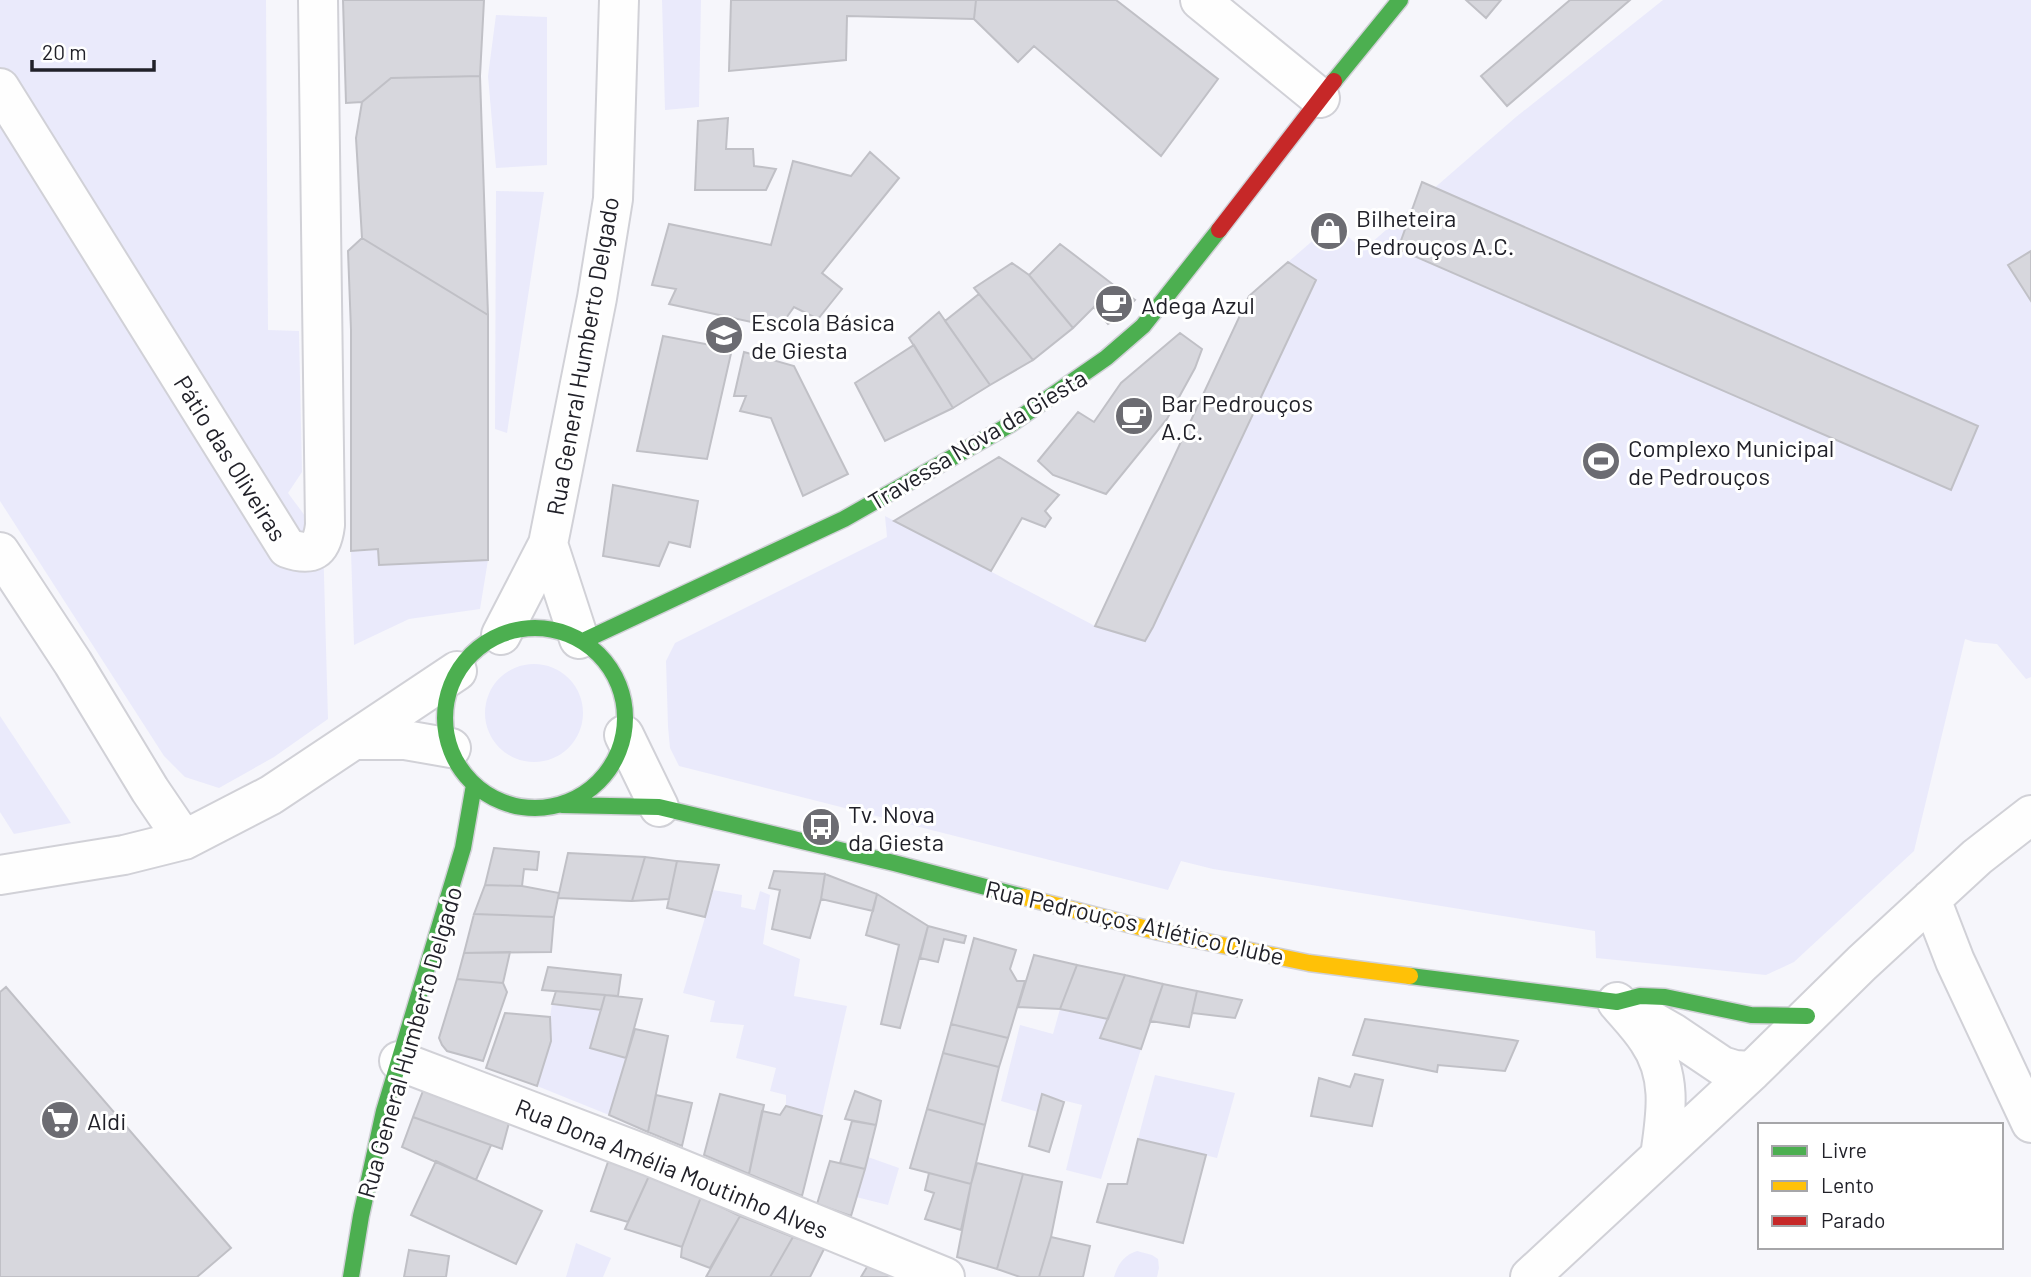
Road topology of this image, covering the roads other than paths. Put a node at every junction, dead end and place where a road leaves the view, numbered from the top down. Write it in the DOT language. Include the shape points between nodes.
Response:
graph roads {
  1 [pos="318,0"];
  2 [pos="620,0"];
  3 [pos="1200,0"];
  4 [pos="1400,0"];
  5 [pos="0,88"];
  6 [pos="1320,98"];
  7 [pos="548,544"];
  8 [pos="0,552"];
  9 [pos="654,608"];
  10 [pos="640,628"];
  11 [pos="501,635"];
  12 [pos="581,640"];
  13 [pos="457,671"];
  14 [pos="624,734"];
  15 [pos="354,740"];
  16 [pos="451,748"];
  17 [pos="474,785"];
  18 [pos="562,805"];
  19 [pos="659,807"];
  20 [pos="493,811"];
  21 [pos="2031,815"];
  22 [pos="184,840"];
  23 [pos="463,848"];
  24 [pos="0,875"];
  25 [pos="1931,899"];
  26 [pos="1616,1002"];
  27 [pos="1807,1016"];
  28 [pos="399,1060"];
  29 [pos="1752,1071"];
  30 [pos="2031,1123"];
  31 [pos="1660,1156"];
  32 [pos="351,1277"];
  33 [pos="944,1277"];
  34 [pos="1530,1277"];
  1 -- 5 [label="street, Pátio das Oliveiras" via="326,525 318,549 303,553 287,548"];
  2 -- 7 [label="street, Rua General Humberto Delgado" via="612,199"];
  3 -- 6 [label="street"];
  4 -- 6 [label="street, Travessa Nova da Giesta"];
  6 -- 9 [label="street, Travessa Nova da Giesta" via="1162,304 1107,358 1011,424 844,519"];
  7 -- 11 [label="street, Rua General Humberto Delgado"];
  7 -- 12 [label="street, Rua General Humberto Delgado"];
  8 -- 22 [label="street"];
  9 -- 10 [label="street, Travessa Nova da Giesta"];
  9 -- 12 [label="street, Travessa Nova da Giesta"];
  11 -- 12 [label="street" via="536,627"];
  11 -- 13 [label="street" via="478,648"];
  12 -- 14 [label="street" via="615,664 626,712"];
  13 -- 15 [label="street"];
  13 -- 16 [label="street" via="446,700 445,731"];
  14 -- 18 [label="street" via="606,775 589,791"];
  14 -- 19 [label="street"];
  15 -- 16 [label="street" via="405,740"];
  15 -- 22 [label="street" via="271,794"];
  16 -- 17 [label="street"];
  17 -- 20 [label="street"];
  17 -- 23 [label="street, Rua General Humberto Delgado"];
  18 -- 19 [label="street, Rua Pedrouços Atlético Clube"];
  18 -- 20 [label="street"];
  19 -- 26 [label="street, Rua Pedrouços Atlético Clube" via="1158,932 1309,963"];
  20 -- 23 [label="street, Rua General Humberto Delgado"];
  21 -- 25 [label="street"];
  22 -- 24 [label="street" via="124,855"];
  23 -- 28 [label="street, Rua General Humberto Delgado"];
  25 -- 27 [label="street"];
  25 -- 30 [label="street"];
  26 -- 27 [label="street, Rua Pedrouços Atlético Clube" via="1640,996 1665,997 1751,1015"];
  26 -- 29 [label="street, Rua Pedrouços Atlético Clube" via="1722,1066"];
  26 -- 31 [label="street" via="1648,1039 1661,1063 1667,1088"];
  27 -- 29 [label="street"];
  28 -- 32 [label="street, Rua General Humberto Delgado" via="384,1111"];
  28 -- 33 [label="street, Rua Dona Amélia Moutinho Alves"];
  29 -- 31 [label="street"];
  31 -- 34 [label="street"];
}
